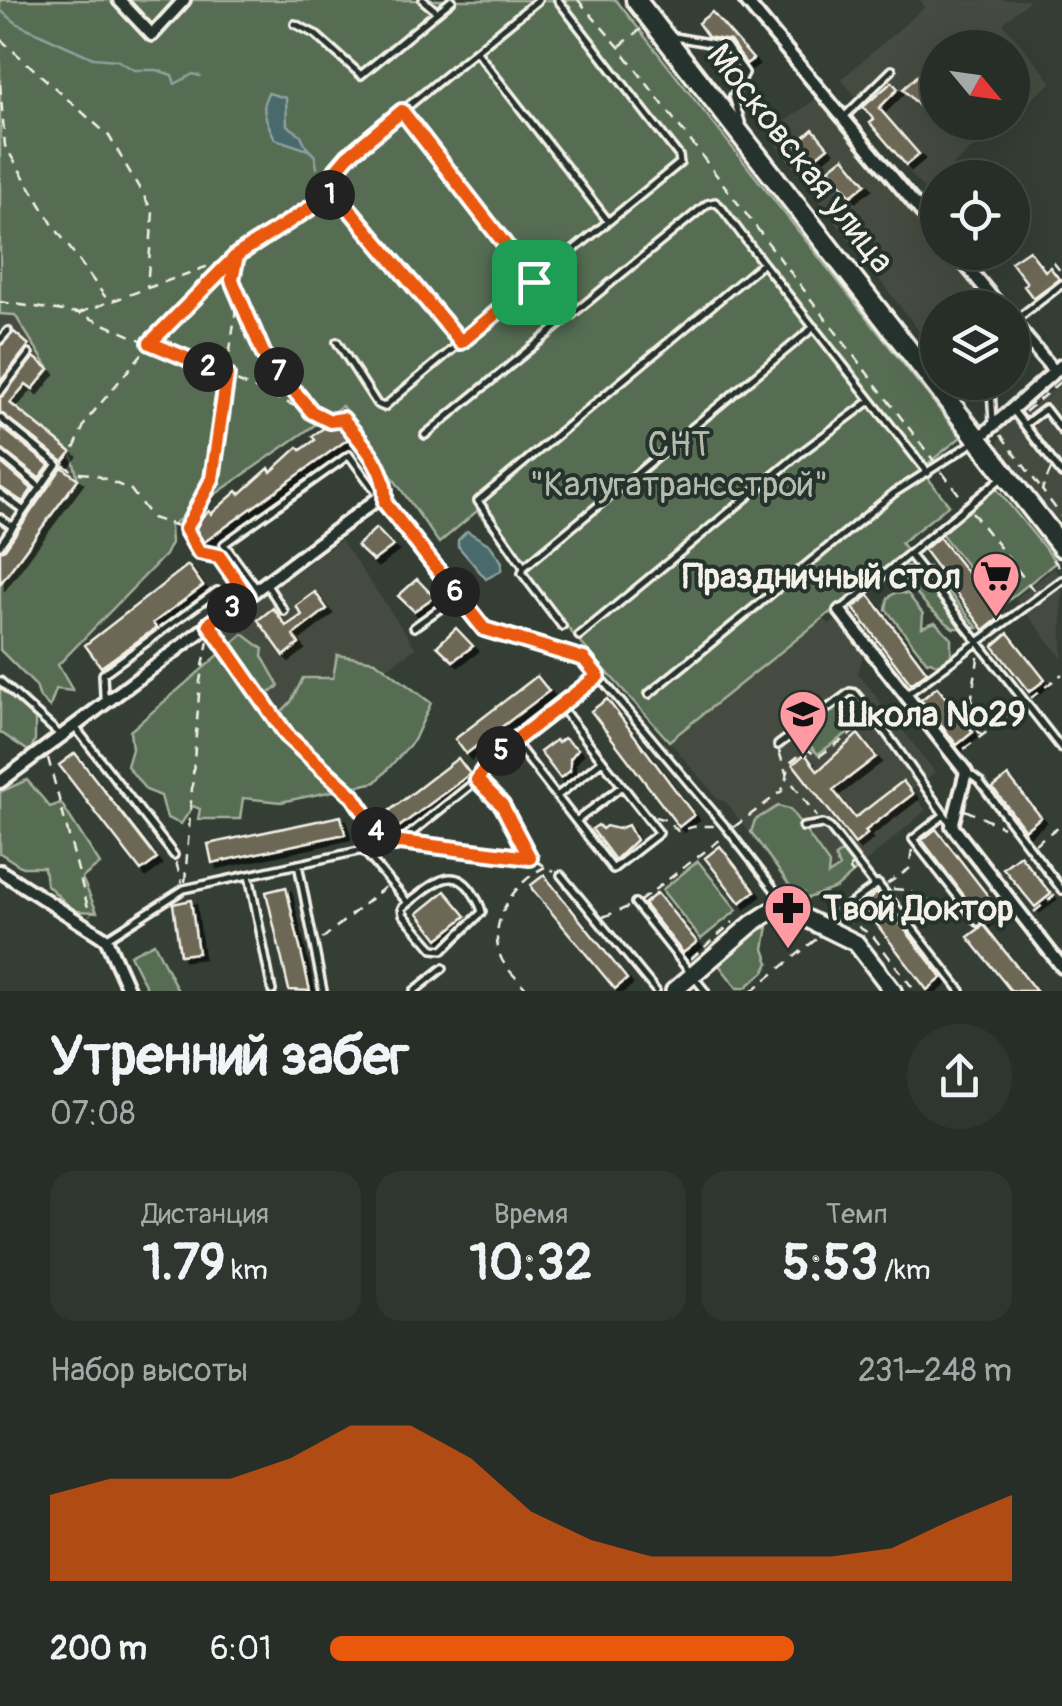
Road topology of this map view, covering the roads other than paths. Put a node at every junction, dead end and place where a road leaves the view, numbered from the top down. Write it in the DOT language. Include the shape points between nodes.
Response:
graph roads {
  1 [pos="119,0"];
  2 [pos="184,0"];
  3 [pos="423,0"];
  4 [pos="452,0"];
  5 [pos="538,0"];
  6 [pos="558,0"];
  7 [pos="636,0"];
  8 [pos="744,0"];
  9 [pos="437,12"];
  10 [pos="295,24"];
  11 [pos="664,35"];
  12 [pos="476,51"];
  13 [pos="892,70"];
  14 [pos="402,111"];
  15 [pos="842,119"];
  16 [pos="755,152"];
  17 [pos="920,211"];
  18 [pos="608,222"];
  19 [pos="763,263"];
  20 [pos="970,270"];
  21 [pos="534,282"];
  22 [pos="1062,284"];
  23 [pos="986,290"];
  24 [pos="1030,309"];
  25 [pos="814,327"];
  26 [pos="8,331"];
  27 [pos="0,340"];
  28 [pos="1030,340"];
  29 [pos="337,342"];
  30 [pos="461,342"];
  31 [pos="29,354"];
  32 [pos="920,356"];
  33 [pos="916,359"];
  34 [pos="920,359"];
  35 [pos="1058,369"];
  36 [pos="0,392"];
  37 [pos="870,400"];
  38 [pos="991,400"];
  39 [pos="1012,409"];
  40 [pos="0,418"];
  41 [pos="1024,424"];
  42 [pos="994,425"];
  43 [pos="1062,431"];
  44 [pos="425,436"];
  45 [pos="978,439"];
  46 [pos="0,454"];
  47 [pos="928,473"];
  48 [pos="1006,474"];
  49 [pos="1062,474"];
  50 [pos="41,488"];
  51 [pos="0,493"];
  52 [pos="382,500"];
  53 [pos="24,511"];
  54 [pos="0,518"];
  55 [pos="13,527"];
  56 [pos="0,545"];
  57 [pos="1057,553"];
  58 [pos="909,554"];
  59 [pos="524,568"];
  60 [pos="1062,580"];
  61 [pos="261,586"];
  62 [pos="217,591"];
  63 [pos="458,596"];
  64 [pos="840,610"];
  65 [pos="284,611"];
  66 [pos="209,624"];
  67 [pos="562,626"];
  68 [pos="414,627"];
  69 [pos="580,636"];
  70 [pos="978,643"];
  71 [pos="598,676"];
  72 [pos="0,681"];
  73 [pos="649,694"];
  74 [pos="906,695"];
  75 [pos="108,698"];
  76 [pos="560,706"];
  77 [pos="73,725"];
  78 [pos="59,734"];
  79 [pos="288,737"];
  80 [pos="514,741"];
  81 [pos="778,745"];
  82 [pos="1062,749"];
  83 [pos="602,760"];
  84 [pos="966,772"];
  85 [pos="0,782"];
  86 [pos="622,786"];
  87 [pos="556,796"];
  88 [pos="944,815"];
  89 [pos="576,822"];
  90 [pos="952,826"];
  91 [pos="803,827"];
  92 [pos="364,851"];
  93 [pos="174,855"];
  94 [pos="298,864"];
  95 [pos="0,871"];
  96 [pos="250,874"];
  97 [pos="561,875"];
  98 [pos="878,887"];
  99 [pos="1062,890"];
  100 [pos="408,903"];
  101 [pos="636,904"];
  102 [pos="791,911"];
  103 [pos="978,922"];
  104 [pos="825,927"];
  105 [pos="106,939"];
  106 [pos="1062,967"];
  107 [pos="442,968"];
  108 [pos="694,974"];
  109 [pos="130,991"];
  110 [pos="272,991"];
  111 [pos="323,991"];
  112 [pos="414,991"];
  113 [pos="656,991"];
  114 [pos="674,991"];
  115 [pos="705,991"];
  116 [pos="893,991"];
  117 [pos="962,991"];
  1 -- 2 [label="street" via="152,36"];
  3 -- 9 [label="lane"];
  4 -- 9 [label="lane"];
  5 -- 12 [label="lane"];
  6 -- 18 [label="lane" via="679,156 676,168"];
  7 -- 11 [label="main road, Московская улица"];
  8 -- 15 [label="street"];
  9 -- 10 [label="lane" via="361,75"];
  11 -- 16 [label="main road, Московская улица"];
  11 -- 16 [label="lane" via="726,46 736,58 744,72 734,106"];
  12 -- 14 [label="lane"];
  12 -- 18 [label="lane"];
  13 -- 15 [label="lane"];
  14 -- 21 [label="lane"];
  14 -- 30 [label="lane" via="336,170 335,192"];
  15 -- 17 [label="street"];
  16 -- 33 [label="main road, Московская улица"];
  18 -- 21 [label="lane"];
  19 -- 25 [label="lane"];
  19 -- 44 [label="lane" via="721,206 707,204"];
  19 -- 59 [label="lane" via="478,501"];
  20 -- 23 [label="street"];
  21 -- 30 [label="lane"];
  22 -- 24 [label="lane"];
  25 -- 37 [label="lane"];
  25 -- 59 [label="lane"];
  26 -- 27 [label="lane"];
  28 -- 35 [label="street"];
  29 -- 30 [label="lane" via="384,407"];
  31 -- 36 [label="lane"];
  32 -- 33 [label="lane"];
  33 -- 34 [label="lane"];
  33 -- 45 [label="main road, Московская улица"];
  35 -- 39 [label="street"];
  37 -- 47 [label="lane"];
  37 -- 69 [label="lane"];
  38 -- 42 [label="lane"];
  39 -- 41 [label="lane"];
  39 -- 42 [label="street"];
  40 -- 50 [label="lane" via="60,464"];
  41 -- 43 [label="lane" via="1045,408"];
  41 -- 49 [label="lane"];
  42 -- 45 [label="street"];
  45 -- 47 [label="lane"];
  45 -- 48 [label="main road, Московская улица"];
  46 -- 50 [label="lane"];
  47 -- 73 [label="lane" via="894,493"];
  48 -- 57 [label="main road, Московская улица"];
  48 -- 58 [label="lane"];
  50 -- 53 [label="lane"];
  51 -- 53 [label="lane"];
  52 -- 61 [label="street"];
  52 -- 61 [label="lane" via="349,454 224,544"];
  52 -- 63 [label="street"];
  53 -- 55 [label="lane"];
  54 -- 55 [label="lane"];
  55 -- 56 [label="lane"];
  58 -- 64 [label="lane"];
  58 -- 70 [label="lane"];
  59 -- 67 [label="lane"];
  60 -- 70 [label="lane"];
  61 -- 65 [label="lane"];
  61 -- 66 [label="street"];
  62 -- 75 [label="lane" via="102,674"];
  63 -- 68 [label="lane"];
  63 -- 71 [label="street" via="484,629 584,659"];
  64 -- 74 [label="street"];
  66 -- 75 [label="street"];
  66 -- 79 [label="lane"];
  70 -- 74 [label="lane"];
  70 -- 82 [label="lane"];
  71 -- 76 [label="lane"];
  71 -- 102 [label="lane"];
  72 -- 78 [label="lane"];
  74 -- 84 [label="street"];
  75 -- 77 [label="street"];
  76 -- 80 [label="lane"];
  76 -- 83 [label="lane"];
  77 -- 78 [label="street"];
  77 -- 93 [label="lane"];
  78 -- 85 [label="street"];
  80 -- 87 [label="lane"];
  80 -- 92 [label="lane" via="400,842"];
  81 -- 88 [label="lane" via="855,693"];
  83 -- 86 [label="lane"];
  83 -- 87 [label="lane"];
  84 -- 90 [label="street"];
  84 -- 99 [label="lane" via="980,781"];
  86 -- 89 [label="lane"];
  86 -- 89 [label="lane" via="658,833 613,868"];
  87 -- 89 [label="lane"];
  88 -- 90 [label="lane"];
  88 -- 103 [label="lane" via="913,839"];
  90 -- 106 [label="street"];
  91 -- 98 [label="lane" via="830,828"];
  92 -- 94 [label="lane"];
  92 -- 100 [label="lane"];
  94 -- 96 [label="lane"];
  94 -- 111 [label="lane"];
  95 -- 105 [label="street"];
  96 -- 105 [label="lane" via="184,889"];
  96 -- 110 [label="lane"];
  97 -- 113 [label="lane"];
  98 -- 104 [label="lane"];
  98 -- 117 [label="lane"];
  100 -- 100 [label="lane" via="403,914 439,952 482,912 462,879 452,876"];
  101 -- 108 [label="lane"];
  102 -- 104 [label="street"];
  102 -- 108 [label="street" via="770,912 753,923"];
  104 -- 116 [label="street" via="856,943"];
  105 -- 109 [label="street"];
  107 -- 112 [label="lane"];
  108 -- 114 [label="street"];
  108 -- 115 [label="lane"];
}
